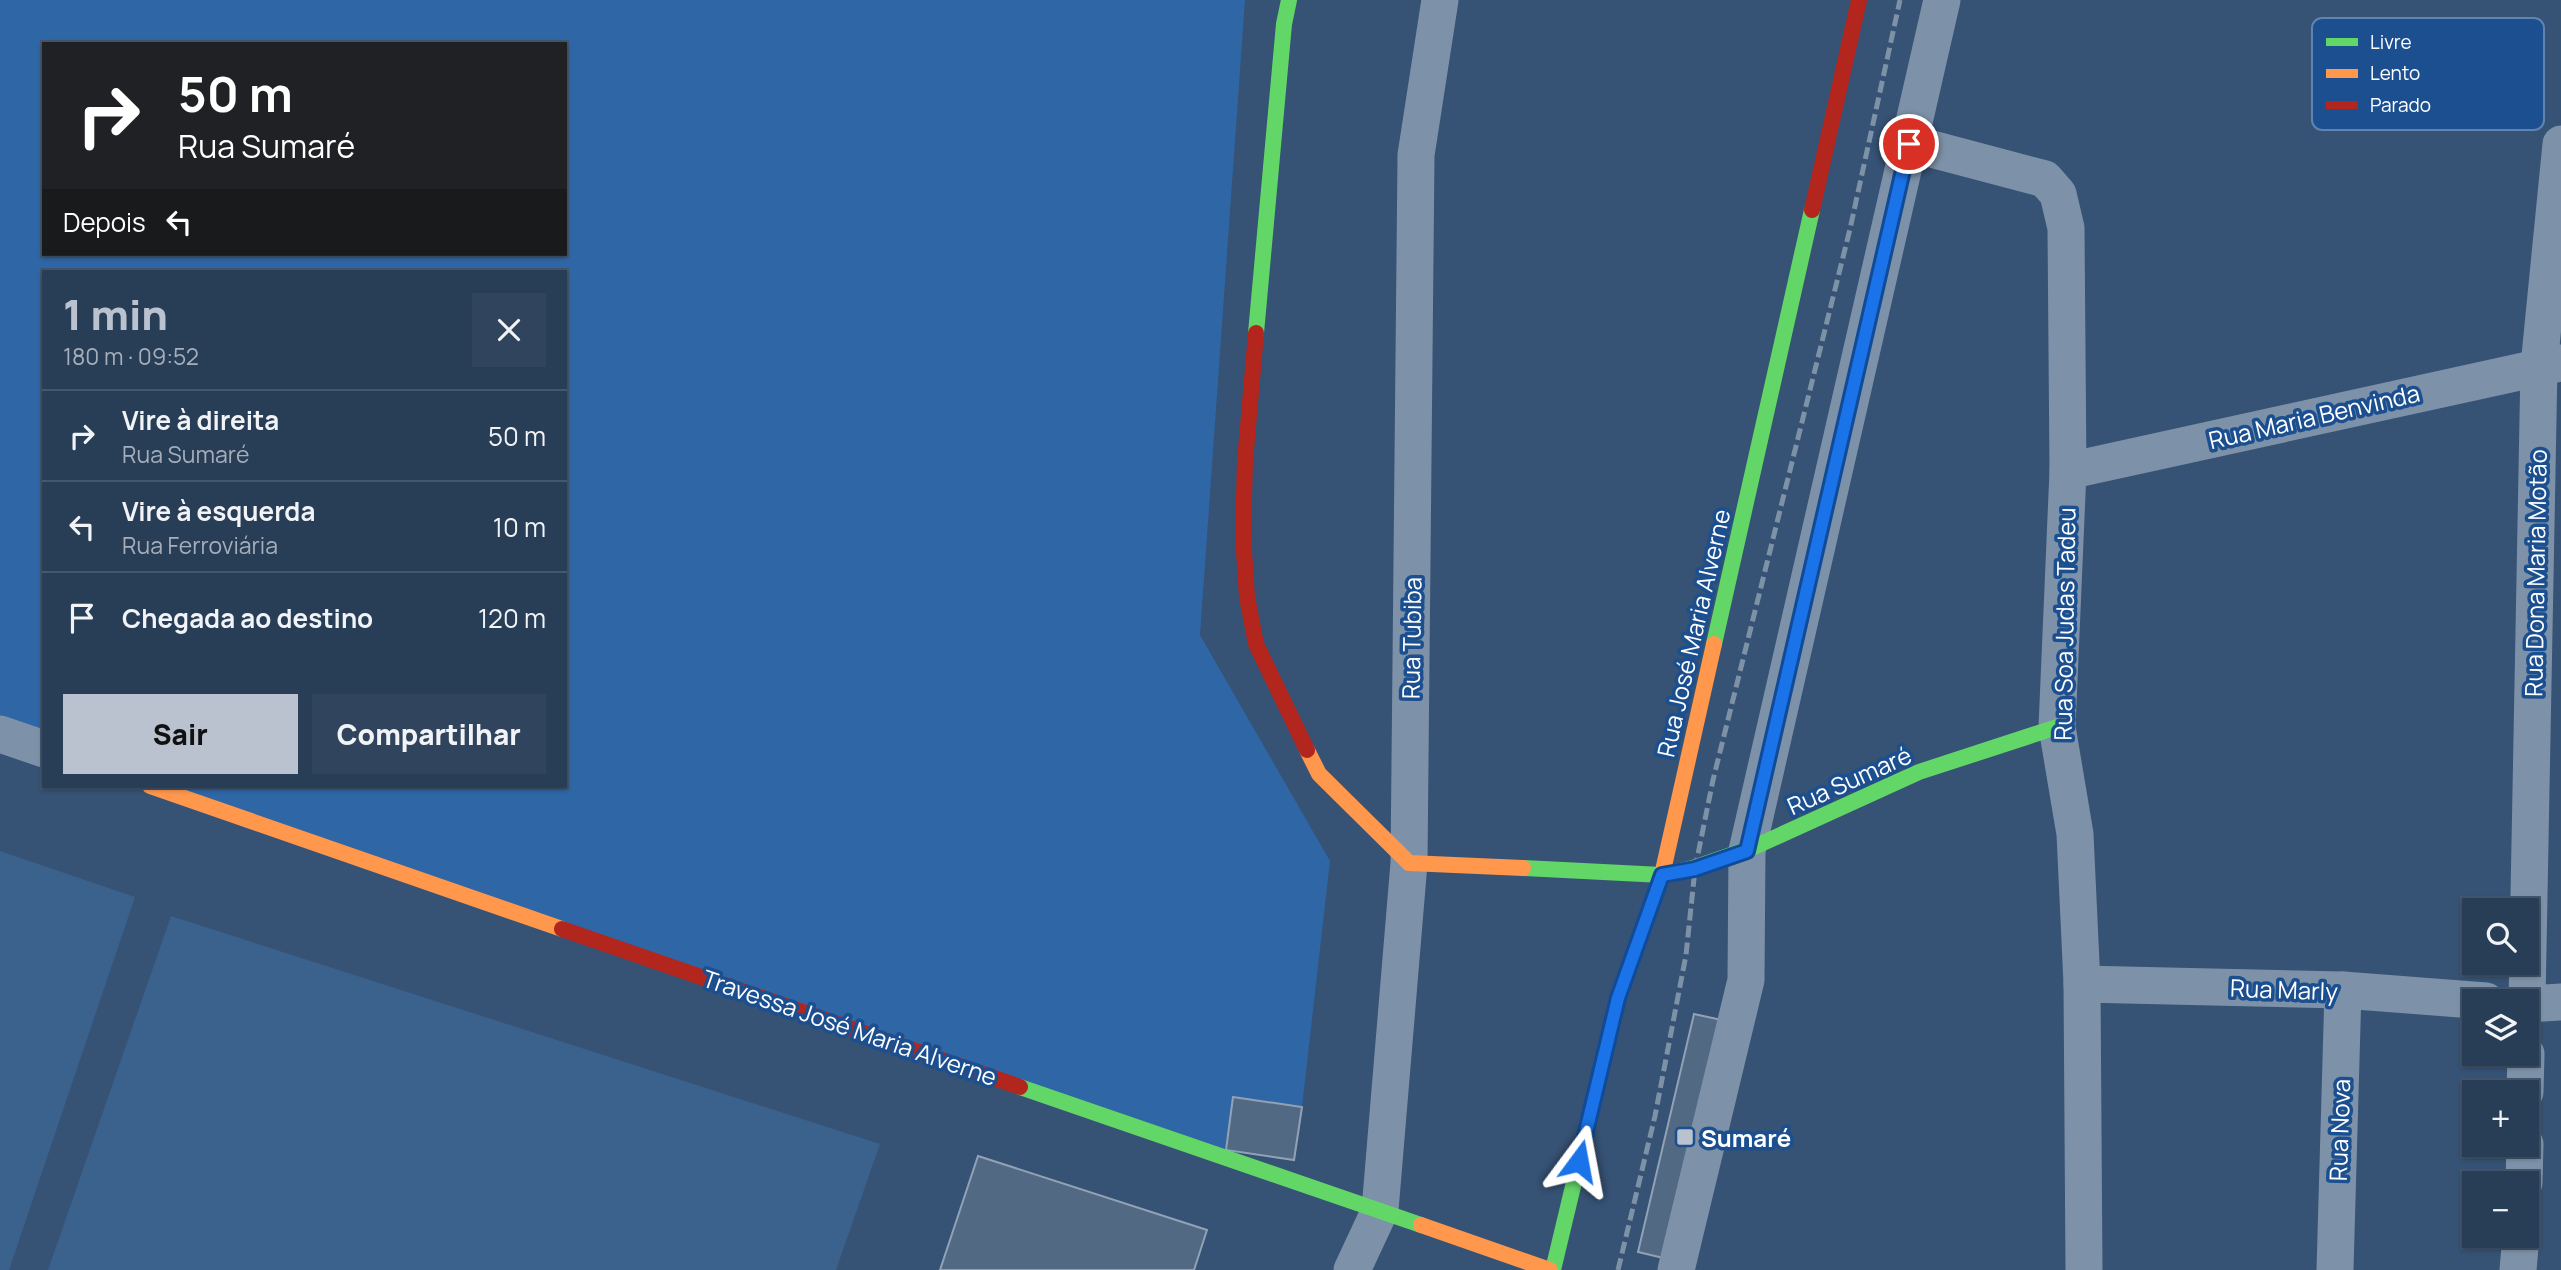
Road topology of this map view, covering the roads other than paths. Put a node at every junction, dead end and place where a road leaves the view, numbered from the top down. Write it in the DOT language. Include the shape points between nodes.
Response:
graph roads {
  1 [pos="1289,0"];
  2 [pos="1440,0"];
  3 [pos="1859,0"];
  4 [pos="1942,0"];
  5 [pos="1909,144"];
  6 [pos="2561,144"];
  7 [pos="2550,365"];
  8 [pos="2068,471"];
  9 [pos="2057,727"];
  10 [pos="0,734"];
  11 [pos="42,748"];
  12 [pos="156,788"];
  13 [pos="1747,851"];
  14 [pos="1409,863"];
  15 [pos="1662,875"];
  16 [pos="2082,984"];
  17 [pos="2528,989"];
  18 [pos="2343,990"];
  19 [pos="2462,999"];
  20 [pos="2561,1002"];
  21 [pos="2539,1003"];
  22 [pos="1380,1210"];
  23 [pos="2520,1248"];
  24 [pos="1352,1270"];
  25 [pos="1552,1270"];
  26 [pos="1676,1270"];
  27 [pos="2084,1270"];
  28 [pos="2335,1270"];
  29 [pos="2518,1270"];
  1 -- 14 [label="street" via="1245,461 1247,597 1256,644 1319,774"];
  2 -- 14 [label="street, Rua Tubiba" via="1416,155"];
  3 -- 15 [label="street, Rua José Maria Alverne"];
  4 -- 5 [label="street"];
  5 -- 8 [label="street, Rua Soa Judas Tadeu" via="2045,179 2058,194 2066,228"];
  5 -- 13 [label="street"];
  6 -- 7 [label="street, Rua Dona Maria Motão"];
  7 -- 8 [label="street, Rua Maria Benvinda"];
  7 -- 17 [label="street, Rua Dona Maria Motão"];
  8 -- 9 [label="street, Rua Soa Judas Tadeu"];
  9 -- 13 [label="street, Rua Sumaré" via="1901,780"];
  9 -- 16 [label="street, Rua Soa Judas Tadeu" via="2075,834"];
  10 -- 11 [label="street"];
  12 -- 22 [label="street, Travessa José Maria Alverne"];
  13 -- 15 [label="street, Rua Sumaré"];
  13 -- 26 [label="street" via="1746,980"];
  14 -- 15 [label="street, Rua Sumaré"];
  14 -- 22 [label="street, Rua Tubiba"];
  15 -- 25 [label="street, Rua José Maria Alverne" via="1618,998"];
  16 -- 18 [label="street, Rua Marly"];
  16 -- 27 [label="street, Rua Soa Judas Tadeu"];
  18 -- 19 [label="street, Rua Marly"];
  18 -- 28 [label="street, Rua Nova"];
  20 -- 21 [label="street"];
  22 -- 24 [label="street, Rua Tubiba"];
  22 -- 25 [label="street, Travessa José Maria Alverne"];
  23 -- 29 [label="street"];
}
